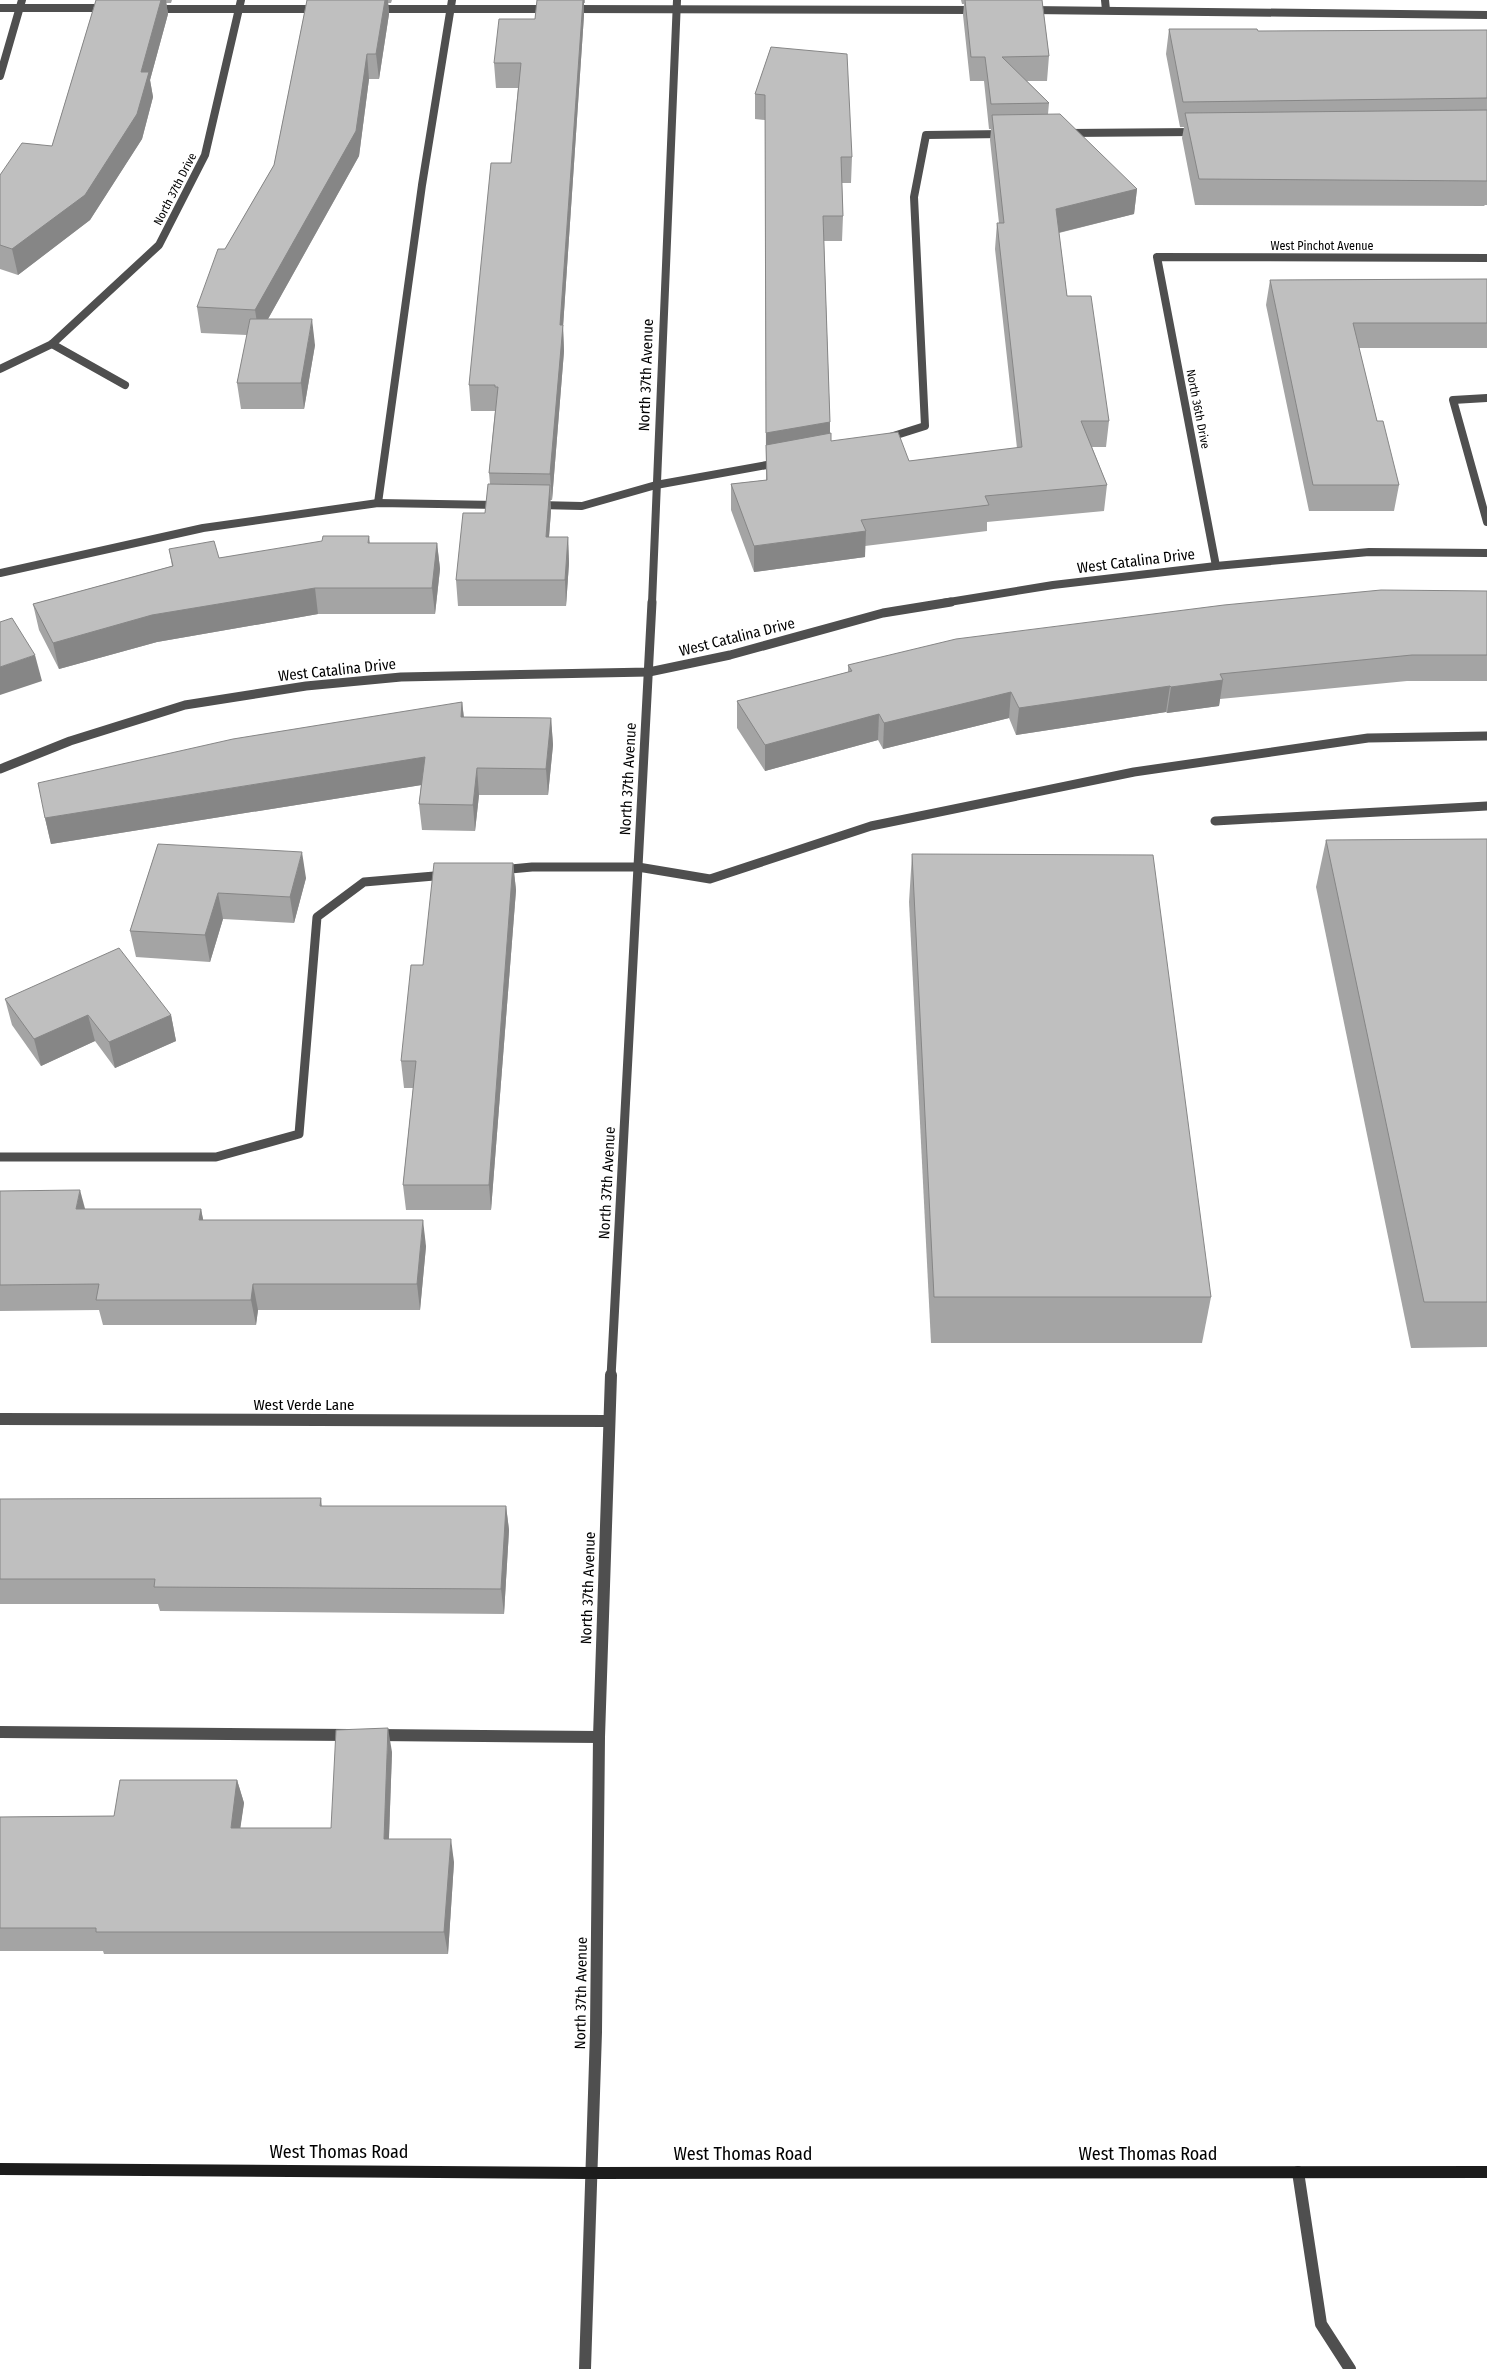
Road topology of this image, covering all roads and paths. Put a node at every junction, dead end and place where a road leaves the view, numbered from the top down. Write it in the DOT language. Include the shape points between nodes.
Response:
graph roads {
  1 [pos="22,0"];
  2 [pos="241,0"];
  3 [pos="452,0"];
  4 [pos="1105,0"];
  5 [pos="676,4"];
  6 [pos="0,8"];
  7 [pos="20,8"];
  8 [pos="110,8"];
  9 [pos="150,8"];
  10 [pos="239,9"];
  11 [pos="326,9"];
  12 [pos="364,9"];
  13 [pos="451,9"];
  14 [pos="986,10"];
  15 [pos="1026,10"];
  16 [pos="1106,10"];
  17 [pos="1487,15"];
  18 [pos="0,76"];
  19 [pos="1204,132"];
  20 [pos="1055,133"];
  21 [pos="1015,134"];
  22 [pos="1157,257"];
  23 [pos="1487,258"];
  24 [pos="52,344"];
  25 [pos="0,369"];
  26 [pos="125,385"];
  27 [pos="1487,398"];
  28 [pos="878,441"];
  29 [pos="782,462"];
  30 [pos="656,486"];
  31 [pos="378,503"];
  32 [pos="504,505"];
  33 [pos="533,505"];
  34 [pos="1487,522"];
  35 [pos="1487,553"];
  36 [pos="1216,566"];
  37 [pos="0,573"];
  38 [pos="649,672"];
  39 [pos="1487,736"];
  40 [pos="0,769"];
  41 [pos="1487,806"];
  42 [pos="1215,821"];
  43 [pos="638,867"];
  44 [pos="492,871"];
  45 [pos="453,874"];
  46 [pos="0,1157"];
  47 [pos="0,1419"];
  48 [pos="609,1421"];
  49 [pos="0,1732"];
  50 [pos="599,1737"];
  51 [pos="0,2169"];
  52 [pos="1298,2172"];
  53 [pos="1487,2172"];
  54 [pos="592,2173"];
  55 [pos="585,2369"];
  56 [pos="1350,2369"];
  1 -- 7 [label="street"];
  2 -- 10 [label="street, North 37th Drive"];
  3 -- 13 [label="street"];
  4 -- 16 [label="street"];
  5 -- 13 [label="street"];
  5 -- 14 [label="street"];
  5 -- 30 [label="street, North 37th Avenue"];
  6 -- 7 [label="street"];
  7 -- 8 [label="street"];
  7 -- 18 [label="street"];
  9 -- 10 [label="street"];
  10 -- 11 [label="street"];
  10 -- 24 [label="street, North 37th Drive" via="205,155 159,245"];
  12 -- 13 [label="street"];
  13 -- 31 [label="street" via="422,185"];
  15 -- 16 [label="street"];
  16 -- 17 [label="street"];
  19 -- 20 [label="street"];
  21 -- 28 [label="street" via="926,135 914,197 926,426"];
  22 -- 23 [label="street, West Pinchot Avenue"];
  22 -- 36 [label="street, North 36th Drive"];
  24 -- 25 [label="street, North 37th Drive"];
  24 -- 26 [label="street"];
  27 -- 34 [label="street" via="1453,400"];
  29 -- 30 [label="street"];
  30 -- 33 [label="street" via="582,506"];
  30 -- 38 [label="street, North 37th Avenue"];
  31 -- 32 [label="street"];
  31 -- 37 [label="street" via="203,528"];
  35 -- 36 [label="street, West Catalina Drive" via="1369,552"];
  36 -- 38 [label="street, West Catalina Drive" via="1053,585 883,613 730,655"];
  38 -- 40 [label="street, West Catalina Drive" via="401,677 306,686 185,705 70,741"];
  38 -- 43 [label="street, North 37th Avenue"];
  39 -- 43 [label="street" via="1368,738 1134,772 871,826 710,879"];
  41 -- 42 [label="street"];
  43 -- 44 [label="street" via="532,867"];
  43 -- 48 [label="street, North 37th Avenue"];
  45 -- 46 [label="street" via="364,882 317,917 299,1134 216,1157"];
  47 -- 48 [label="street, West Verde Lane"];
  48 -- 50 [label="street, North 37th Avenue"];
  49 -- 50 [label="street"];
  50 -- 54 [label="street, North 37th Avenue"];
  51 -- 54 [label="main road, West Thomas Road"];
  52 -- 53 [label="main road, West Thomas Road"];
  52 -- 54 [label="main road, West Thomas Road"];
  52 -- 56 [label="street" via="1321,2324"];
  54 -- 55 [label="street, North 37th Avenue"];
}
